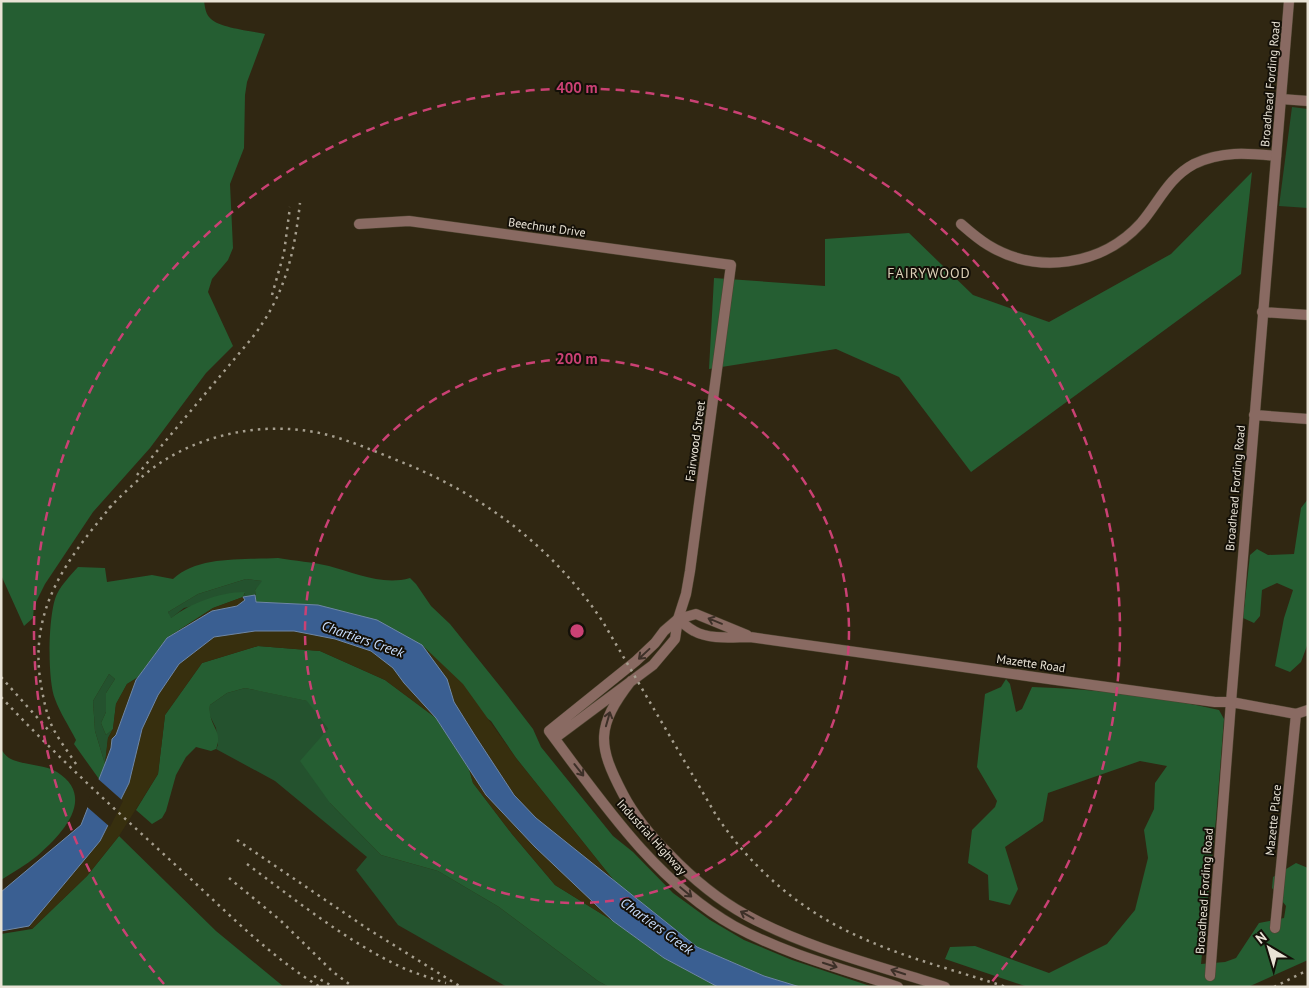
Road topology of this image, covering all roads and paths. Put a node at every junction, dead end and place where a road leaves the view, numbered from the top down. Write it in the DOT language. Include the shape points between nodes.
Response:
graph roads {
  1 [pos="1289,1"];
  2 [pos="1281,99"];
  3 [pos="1308,101"];
  4 [pos="1276,156"];
  5 [pos="358,224"];
  6 [pos="961,224"];
  7 [pos="731,265"];
  8 [pos="1262,312"];
  9 [pos="1308,315"];
  10 [pos="1254,415"];
  11 [pos="1308,419"];
  12 [pos="678,619"];
  13 [pos="750,637"];
  14 [pos="631,681"];
  15 [pos="1231,702"];
  16 [pos="1308,710"];
  17 [pos="1296,714"];
  18 [pos="552,735"];
  19 [pos="1275,928"];
  20 [pos="1210,976"];
  21 [pos="898,987"];
  22 [pos="945,987"];
  1 -- 2 [label="street, Broadhead Fording Road"];
  2 -- 3 [label="street"];
  2 -- 4 [label="street, Broadhead Fording Road"];
  4 -- 6 [label="street" via="1238,153 1212,157 1194,165 1167,186 1142,221 1125,238 1093,255 1069,262 1041,263 1014,257 987,245"];
  4 -- 8 [label="street, Broadhead Fording Road"];
  5 -- 7 [label="street, Beechnut Drive" via="409,221"];
  7 -- 12 [label="street, Fairwood Street" via="690,571"];
  8 -- 9 [label="street"];
  8 -- 10 [label="street, Broadhead Fording Road"];
  10 -- 11 [label="street"];
  10 -- 15 [label="street, Broadhead Fording Road"];
  12 -- 13 [label="street, Mazette Road" via="695,632 709,636"];
  13 -- 12 [label="street, Mazette Road, one-way" via="696,614"];
  12 -- 14 [label="street, Fairwood Street" via="675,639 670,646 653,665"];
  12 -- 18 [label="street, Fairwood Street, one-way"];
  13 -- 15 [label="street, Mazette Road"];
  14 -- 18 [label="street, Fairwood Street"];
  22 -- 14 [label="street, Industrial Highway, one-way" via="771,927 744,914 694,879 634,813 607,759 604,741 610,710"];
  15 -- 17 [label="street, Mazette Road"];
  15 -- 20 [label="street, Broadhead Fording Road"];
  16 -- 17 [label="street, Mazette Road"];
  17 -- 19 [label="street, Mazette Place"];
  18 -- 21 [label="street, Industrial Highway, one-way" via="639,845 678,885 706,907 769,943"];
}
